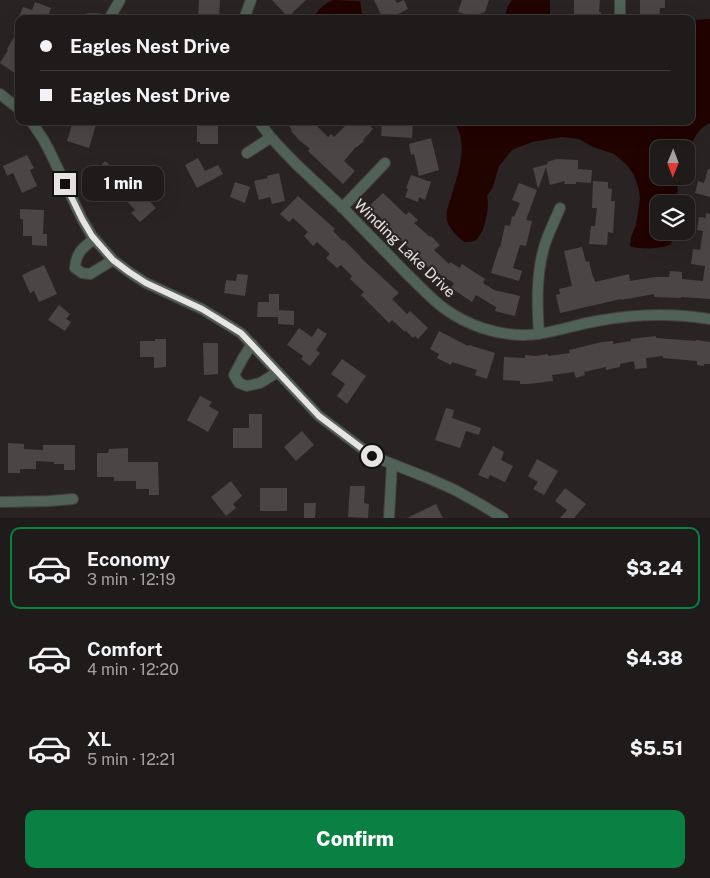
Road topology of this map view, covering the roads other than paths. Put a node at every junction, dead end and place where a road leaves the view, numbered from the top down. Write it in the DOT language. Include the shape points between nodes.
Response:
graph roads {
  1 [pos="120,0"];
  2 [pos="251,0"];
  3 [pos="620,0"];
  4 [pos="111,15"];
  5 [pos="245,15"];
  6 [pos="620,15"];
  7 [pos="0,94"];
  8 [pos="15,106"];
  9 [pos="34,125"];
  10 [pos="262,125"];
  11 [pos="270,138"];
  12 [pos="247,153"];
  13 [pos="385,163"];
  14 [pos="342,208"];
  15 [pos="560,208"];
  16 [pos="94,239"];
  17 [pos="113,260"];
  18 [pos="710,319"];
  19 [pos="540,334"];
  20 [pos="252,344"];
  21 [pos="278,372"];
  22 [pos="392,464"];
  23 [pos="73,499"];
  24 [pos="0,502"];
  25 [pos="389,518"];
  26 [pos="502,518"];
  1 -- 4 [label="street"];
  2 -- 5 [label="street"];
  3 -- 6 [label="street"];
  7 -- 8 [label="street"];
  9 -- 16 [label="street"];
  10 -- 11 [label="street, Winding Lake Drive"];
  11 -- 12 [label="street"];
  11 -- 14 [label="street, Winding Lake Drive"];
  13 -- 14 [label="street"];
  14 -- 19 [label="street, Winding Lake Drive" via="444,309 488,330"];
  15 -- 19 [label="street" via="545,245 540,270"];
  16 -- 17 [label="street"];
  16 -- 17 [label="street" via="76,256 75,268 90,274"];
  17 -- 20 [label="street" via="146,283 202,309 241,333"];
  18 -- 19 [label="street, Winding Lake Drive" via="674,315 619,317"];
  20 -- 21 [label="street"];
  20 -- 21 [label="street" via="234,375 239,383 247,386"];
  21 -- 22 [label="street" via="319,416 372,456"];
  22 -- 25 [label="street"];
  22 -- 26 [label="street" via="454,490"];
  23 -- 24 [label="street"];
}
